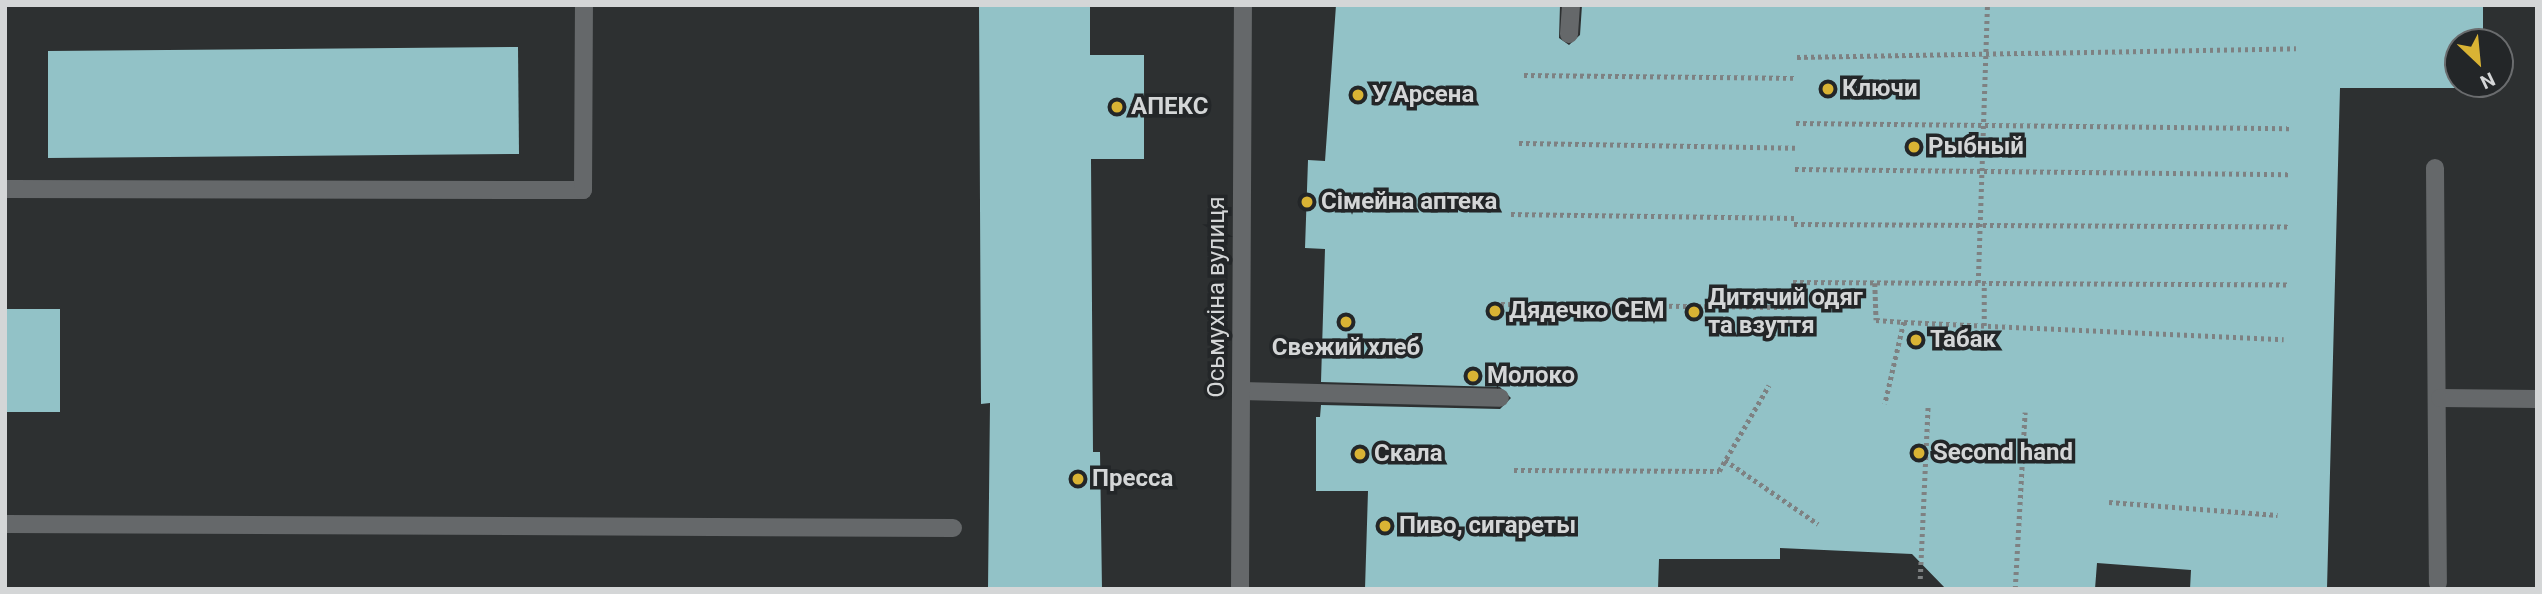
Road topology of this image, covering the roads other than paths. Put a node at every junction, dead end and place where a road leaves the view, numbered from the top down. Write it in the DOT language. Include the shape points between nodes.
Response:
graph roads {
  1 [pos="584,5"];
  2 [pos="1243,5"];
  3 [pos="1571,5"];
  4 [pos="1569,34"];
  5 [pos="2435,168"];
  6 [pos="5,188"];
  7 [pos="1241,391"];
  8 [pos="1500,398"];
  9 [pos="2440,398"];
  10 [pos="2537,399"];
  11 [pos="5,524"];
  12 [pos="953,528"];
  13 [pos="2438,583"];
  14 [pos="1240,589"];
  1 -- 6 [label="street" via="583,190"];
  2 -- 7 [label="street, Осьмухіна вулиця"];
  3 -- 4 [label="street"];
  5 -- 9 [label="street"];
  7 -- 8 [label="street"];
  7 -- 14 [label="street, Осьмухіна вулиця"];
  9 -- 10 [label="street"];
  9 -- 13 [label="street"];
  11 -- 12 [label="street"];
}
